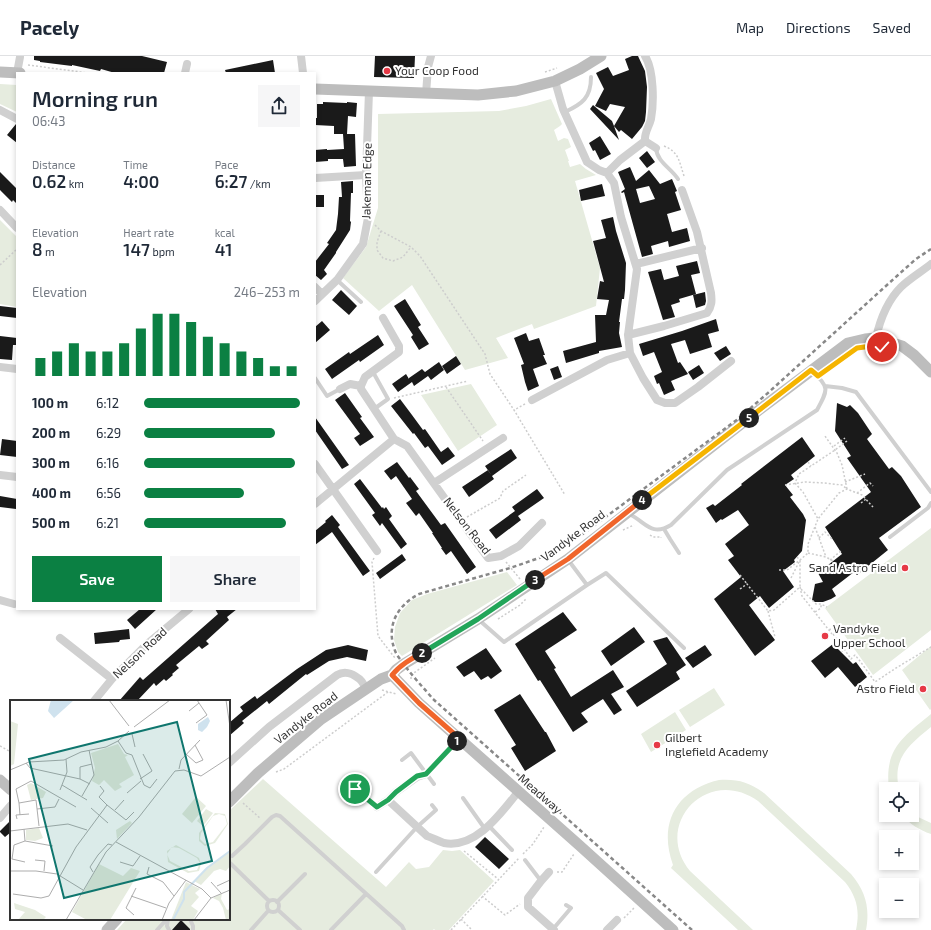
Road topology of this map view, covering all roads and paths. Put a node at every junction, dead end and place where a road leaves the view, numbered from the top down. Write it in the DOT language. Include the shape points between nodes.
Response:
graph roads {
  1 [pos="301,56"];
  2 [pos="431,56"];
  3 [pos="601,56"];
  4 [pos="645,56"];
  5 [pos="187,64"];
  6 [pos="562,66"];
  7 [pos="19,67"];
  8 [pos="0,72"];
  9 [pos="76,72"];
  10 [pos="185,72"];
  11 [pos="303,72"];
  12 [pos="540,74"];
  13 [pos="591,77"];
  14 [pos="555,81"];
  15 [pos="316,89"];
  16 [pos="368,91"];
  17 [pos="426,94"];
  18 [pos="0,110"];
  19 [pos="565,112"];
  20 [pos="16,118"];
  21 [pos="645,141"];
  22 [pos="660,147"];
  23 [pos="607,173"];
  24 [pos="366,175"];
  25 [pos="684,176"];
  26 [pos="316,178"];
  27 [pos="678,179"];
  28 [pos="682,190"];
  29 [pos="0,210"];
  30 [pos="368,218"];
  31 [pos="16,227"];
  32 [pos="381,231"];
  33 [pos="411,247"];
  34 [pos="701,248"];
  35 [pos="16,250"];
  36 [pos="636,264"];
  37 [pos="931,264"];
  38 [pos="0,265"];
  39 [pos="337,280"];
  40 [pos="316,288"];
  41 [pos="322,294"];
  42 [pos="316,300"];
  43 [pos="361,302"];
  44 [pos="383,318"];
  45 [pos="628,335"];
  46 [pos="876,338"];
  47 [pos="630,352"];
  48 [pos="731,361"];
  49 [pos="0,367"];
  50 [pos="16,369"];
  51 [pos="811,370"];
  52 [pos="372,372"];
  53 [pos="931,372"];
  54 [pos="316,380"];
  55 [pos="468,382"];
  56 [pos="361,386"];
  57 [pos="825,386"];
  58 [pos="446,387"];
  59 [pos="340,389"];
  60 [pos="388,399"];
  61 [pos="532,400"];
  62 [pos="374,409"];
  63 [pos="514,410"];
  64 [pos="825,436"];
  65 [pos="503,438"];
  66 [pos="845,438"];
  67 [pos="394,439"];
  68 [pos="847,441"];
  69 [pos="833,447"];
  70 [pos="488,448"];
  71 [pos="835,450"];
  72 [pos="808,462"];
  73 [pos="316,465"];
  74 [pos="811,466"];
  75 [pos="865,474"];
  76 [pos="0,475"];
  77 [pos="526,475"];
  78 [pos="16,477"];
  79 [pos="845,482"];
  80 [pos="434,483"];
  81 [pos="795,483"];
  82 [pos="785,485"];
  83 [pos="873,486"];
  84 [pos="847,489"];
  85 [pos="333,490"];
  86 [pos="931,492"];
  87 [pos="857,493"];
  88 [pos="565,495"];
  89 [pos="866,499"];
  90 [pos="316,503"];
  91 [pos="861,503"];
  92 [pos="931,504"];
  93 [pos="873,507"];
  94 [pos="626,513"];
  95 [pos="818,519"];
  96 [pos="461,521"];
  97 [pos="542,523"];
  98 [pos="634,525"];
  99 [pos="815,527"];
  100 [pos="664,529"];
  101 [pos="621,531"];
  102 [pos="648,534"];
  103 [pos="890,537"];
  104 [pos="819,538"];
  105 [pos="670,539"];
  106 [pos="832,539"];
  107 [pos="377,551"];
  108 [pos="841,551"];
  109 [pos="680,553"];
  110 [pos="808,553"];
  111 [pos="501,556"];
  112 [pos="797,556"];
  113 [pos="826,557"];
  114 [pos="568,559"];
  115 [pos="800,560"];
  116 [pos="830,560"];
  117 [pos="833,561"];
  118 [pos="779,570"];
  119 [pos="740,575"];
  120 [pos="791,578"];
  121 [pos="523,583"];
  122 [pos="747,584"];
  123 [pos="587,585"];
  124 [pos="800,587"];
  125 [pos="740,589"];
  126 [pos="528,597"];
  127 [pos="0,600"];
  128 [pos="14,604"];
  129 [pos="821,604"];
  130 [pos="827,607"];
  131 [pos="188,610"];
  132 [pos="768,611"];
  133 [pos="815,612"];
  134 [pos="482,623"];
  135 [pos="838,625"];
  136 [pos="829,630"];
  137 [pos="775,636"];
  138 [pos="60,638"];
  139 [pos="931,647"];
  140 [pos="684,648"];
  141 [pos="844,650"];
  142 [pos="841,652"];
  143 [pos="438,656"];
  144 [pos="401,666"];
  145 [pos="392,675"];
  146 [pos="112,679"];
  147 [pos="368,687"];
  148 [pos="408,687"];
  149 [pos="388,692"];
  150 [pos="95,700"];
  151 [pos="460,739"];
  152 [pos="0,746"];
  153 [pos="10,751"];
  154 [pos="402,760"];
  155 [pos="230,762"];
  156 [pos="272,773"];
  157 [pos="426,774"];
  158 [pos="0,780"];
  159 [pos="361,784"];
  160 [pos="434,784"];
  161 [pos="10,789"];
  162 [pos="518,792"];
  163 [pos="463,798"];
  164 [pos="234,800"];
  165 [pos="388,800"];
  166 [pos="432,805"];
  167 [pos="10,806"];
  168 [pos="377,807"];
  169 [pos="0,818"];
  170 [pos="550,819"];
  171 [pos="265,823"];
  172 [pos="417,827"];
  173 [pos="487,828"];
  174 [pos="458,843"];
  175 [pos="579,845"];
  176 [pos="512,850"];
  177 [pos="230,854"];
  178 [pos="525,860"];
  179 [pos="230,863"];
  180 [pos="376,872"];
  181 [pos="549,872"];
  182 [pos="305,874"];
  183 [pos="498,879"];
  184 [pos="541,881"];
  185 [pos="366,894"];
  186 [pos="482,896"];
  187 [pos="528,898"];
  188 [pos="269,901"];
  189 [pos="641,901"];
  190 [pos="277,902"];
  191 [pos="566,905"];
  192 [pos="278,910"];
  193 [pos="268,911"];
  194 [pos="460,919"];
  195 [pos="116,920"];
  196 [pos="167,920"];
  197 [pos="168,920"];
  198 [pos="191,920"];
  199 [pos="617,920"];
  200 [pos="554,929"];
  201 [pos="107,930"];
  202 [pos="157,930"];
  203 [pos="169,930"];
  204 [pos="193,930"];
  205 [pos="251,930"];
  206 [pos="300,930"];
  207 [pos="331,930"];
  208 [pos="404,930"];
  209 [pos="451,930"];
  210 [pos="472,930"];
  211 [pos="607,930"];
  212 [pos="673,930"];
  1 -- 11 [label="street"];
  2 -- 17 [label="street"];
  3 -- 14 [label="street"];
  4 -- 21 [label="street" via="651,73 653,103"];
  5 -- 10 [label="street"];
  6 -- 12 [label="path"];
  7 -- 8 [label="street"];
  7 -- 9 [label="path"];
  13 -- 19 [label="lane" via="590,90 586,98"];
  14 -- 17 [label="street" via="516,91 478,95"];
  14 -- 19 [label="street"];
  15 -- 16 [label="street"];
  16 -- 17 [label="street"];
  16 -- 24 [label="street, Jakeman Edge"];
  18 -- 20 [label="street"];
  19 -- 23 [label="street" via="587,162"];
  21 -- 22 [label="street"];
  21 -- 23 [label="street"];
  22 -- 25 [label="path" via="672,149 678,156"];
  22 -- 27 [label="lane" via="657,154"];
  23 -- 36 [label="street" via="614,184 621,217"];
  24 -- 26 [label="street"];
  24 -- 30 [label="street, Jakeman Edge"];
  28 -- 34 [label="street"];
  29 -- 31 [label="street"];
  30 -- 32 [label="path"];
  30 -- 39 [label="street, Jakeman Edge" via="363,244"];
  32 -- 33 [label="path"];
  32 -- 33 [label="path" via="377,250 383,258 393,261 403,257"];
  33 -- 63 [label="path" via="420,256 485,354 490,374"];
  34 -- 36 [label="street"];
  34 -- 45 [label="street" via="712,293 707,313"];
  35 -- 38 [label="path"];
  36 -- 45 [label="street"];
  37 -- 46 [label="street" via="894,294 881,319"];
  39 -- 41 [label="street, Jakeman Edge"];
  39 -- 43 [label="lane"];
  40 -- 41 [label="street"];
  41 -- 42 [label="street, Jakeman Edge"];
  44 -- 52 [label="street" via="399,346 399,352"];
  45 -- 47 [label="street"];
  46 -- 51 [label="street, Vandyke Road" via="848,343"];
  46 -- 53 [label="street, Vandyke Road" via="902,346"];
  47 -- 48 [label="street" via="642,378 657,400 665,404 675,403"];
  47 -- 61 [label="street" via="607,360"];
  49 -- 50 [label="street"];
  51 -- 57 [label="lane"];
  51 -- 94 [label="street, Vandyke Road"];
  52 -- 56 [label="street" via="365,377"];
  52 -- 60 [label="lane"];
  54 -- 59 [label="lane" via="327,396"];
  55 -- 58 [label="path"];
  56 -- 59 [label="street" via="350,384"];
  56 -- 62 [label="street, Nelson Road"];
  57 -- 86 [label="lane" via="856,392"];
  57 -- 100 [label="lane" via="825,395 817,410 727,470 672,525"];
  58 -- 60 [label="path"];
  58 -- 70 [label="path"];
  60 -- 62 [label="lane"];
  61 -- 63 [label="path"];
  62 -- 67 [label="street, Nelson Road"];
  63 -- 88 [label="path"];
  64 -- 69 [label="path"];
  65 -- 70 [label="street"];
  66 -- 69 [label="path"];
  67 -- 80 [label="street, Nelson Road" via="407,446"];
  67 -- 85 [label="street"];
  68 -- 71 [label="path"];
  69 -- 71 [label="path"];
  70 -- 80 [label="street"];
  71 -- 74 [label="path"];
  71 -- 79 [label="path" via="842,465"];
  72 -- 74 [label="path"];
  73 -- 85 [label="street"];
  74 -- 81 [label="path" via="800,474"];
  75 -- 79 [label="path"];
  76 -- 78 [label="street"];
  77 -- 96 [label="path" via="503,491 500,498"];
  79 -- 84 [label="path"];
  80 -- 96 [label="street, Nelson Road"];
  81 -- 82 [label="path"];
  81 -- 84 [label="path" via="824,482 842,485"];
  81 -- 95 [label="path"];
  83 -- 87 [label="path" via="870,483"];
  84 -- 87 [label="path"];
  84 -- 95 [label="path" via="839,493"];
  85 -- 90 [label="street"];
  85 -- 107 [label="street"];
  87 -- 89 [label="path"];
  89 -- 91 [label="path"];
  89 -- 93 [label="path"];
  92 -- 103 [label="lane"];
  94 -- 100 [label="lane" via="654,530"];
  94 -- 114 [label="street, Vandyke Road"];
  95 -- 99 [label="path"];
  96 -- 111 [label="street, Nelson Road" via="488,558"];
  97 -- 111 [label="street, Nelson Road" via="519,546"];
  98 -- 101 [label="path"];
  99 -- 104 [label="path"];
  99 -- 110 [label="path" via="808,544"];
  100 -- 105 [label="lane"];
  102 -- 105 [label="path" via="661,537 665,543"];
  104 -- 106 [label="path" via="825,532"];
  104 -- 113 [label="path"];
  105 -- 109 [label="lane"];
  107 -- 144 [label="path" via="372,562 378,636"];
  108 -- 116 [label="path"];
  110 -- 113 [label="path"];
  110 -- 115 [label="path"];
  111 -- 121 [label="path"];
  112 -- 115 [label="path"];
  113 -- 116 [label="path"];
  114 -- 123 [label="lane"];
  114 -- 134 [label="street, Vandyke Road"];
  115 -- 118 [label="path" via="787,570"];
  115 -- 120 [label="path"];
  115 -- 124 [label="path"];
  116 -- 117 [label="path"];
  119 -- 122 [label="path"];
  122 -- 125 [label="path"];
  122 -- 132 [label="path"];
  123 -- 134 [label="lane" via="504,642"];
  123 -- 140 [label="lane" via="606,573"];
  124 -- 129 [label="path" via="816,604"];
  124 -- 132 [label="path" via="774,610"];
  124 -- 133 [label="path" via="802,596"];
  126 -- 134 [label="path" via="520,605"];
  127 -- 128 [label="street"];
  129 -- 130 [label="path"];
  129 -- 133 [label="path" via="821,608"];
  131 -- 146 [label="street, Nelson Road" via="146,644"];
  132 -- 137 [label="path"];
  133 -- 136 [label="path"];
  134 -- 144 [label="street, Vandyke Road"];
  135 -- 136 [label="path"];
  136 -- 141 [label="path"];
  138 -- 146 [label="street"];
  139 -- 141 [label="path" via="875,682 860,661 854,655 851,658"];
  141 -- 142 [label="path"];
  143 -- 148 [label="path" via="411,675"];
  144 -- 145 [label="street, Vandyke Road"];
  145 -- 147 [label="street, Vandyke Road" via="381,678"];
  145 -- 148 [label="street, Meadway"];
  146 -- 150 [label="street, Nelson Road"];
  147 -- 149 [label="path"];
  147 -- 155 [label="street" via="360,678 342,672 270,727"];
  147 -- 164 [label="street, Vandyke Road" via="320,720 258,773"];
  148 -- 149 [label="path" via="402,695"];
  148 -- 151 [label="street, Meadway" via="419,703"];
  149 -- 156 [label="path" via="284,769"];
  151 -- 157 [label="path"];
  151 -- 162 [label="street, Meadway"];
  152 -- 153 [label="path"];
  154 -- 157 [label="lane" via="411,753"];
  157 -- 160 [label="lane"];
  157 -- 165 [label="street" via="417,776"];
  158 -- 161 [label="street"];
  159 -- 168 [label="lane" via="355,789"];
  162 -- 170 [label="street, Meadway"];
  162 -- 173 [label="street"];
  163 -- 173 [label="lane"];
  164 -- 171 [label="path"];
  165 -- 168 [label="street"];
  165 -- 172 [label="street"];
  166 -- 172 [label="lane" via="436,810"];
  167 -- 169 [label="street"];
  170 -- 175 [label="street, Meadway"];
  170 -- 183 [label="path" via="532,844"];
  171 -- 177 [label="lane" via="245,844"];
  171 -- 185 [label="lane" via="276,815 283,818"];
  172 -- 174 [label="street" via="434,839 445,843"];
  172 -- 180 [label="lane"];
  173 -- 174 [label="street" via="469,840"];
  173 -- 176 [label="lane"];
  174 -- 183 [label="path" via="461,849"];
  175 -- 181 [label="path" via="562,872"];
  175 -- 189 [label="street, Meadway"];
  177 -- 179 [label="lane"];
  178 -- 184 [label="lane"];
  179 -- 188 [label="lane"];
  181 -- 184 [label="street"];
  182 -- 190 [label="lane"];
  183 -- 186 [label="path"];
  184 -- 187 [label="street"];
  185 -- 207 [label="lane"];
  185 -- 208 [label="lane"];
  186 -- 187 [label="path" via="505,915"];
  186 -- 194 [label="path"];
  187 -- 200 [label="street" via="528,907"];
  188 -- 190 [label="lane"];
  188 -- 193 [label="lane" via="266,906"];
  189 -- 199 [label="path" via="624,919"];
  189 -- 212 [label="street, Meadway"];
  190 -- 192 [label="lane"];
  191 -- 200 [label="lane" via="571,908"];
  192 -- 193 [label="lane" via="273,913"];
  192 -- 206 [label="lane"];
  193 -- 205 [label="lane"];
  194 -- 209 [label="path"];
  194 -- 210 [label="path"];
  195 -- 201 [label="street"];
  196 -- 202 [label="lane"];
  197 -- 203 [label="lane"];
  198 -- 204 [label="lane"];
  199 -- 211 [label="street"];
}
